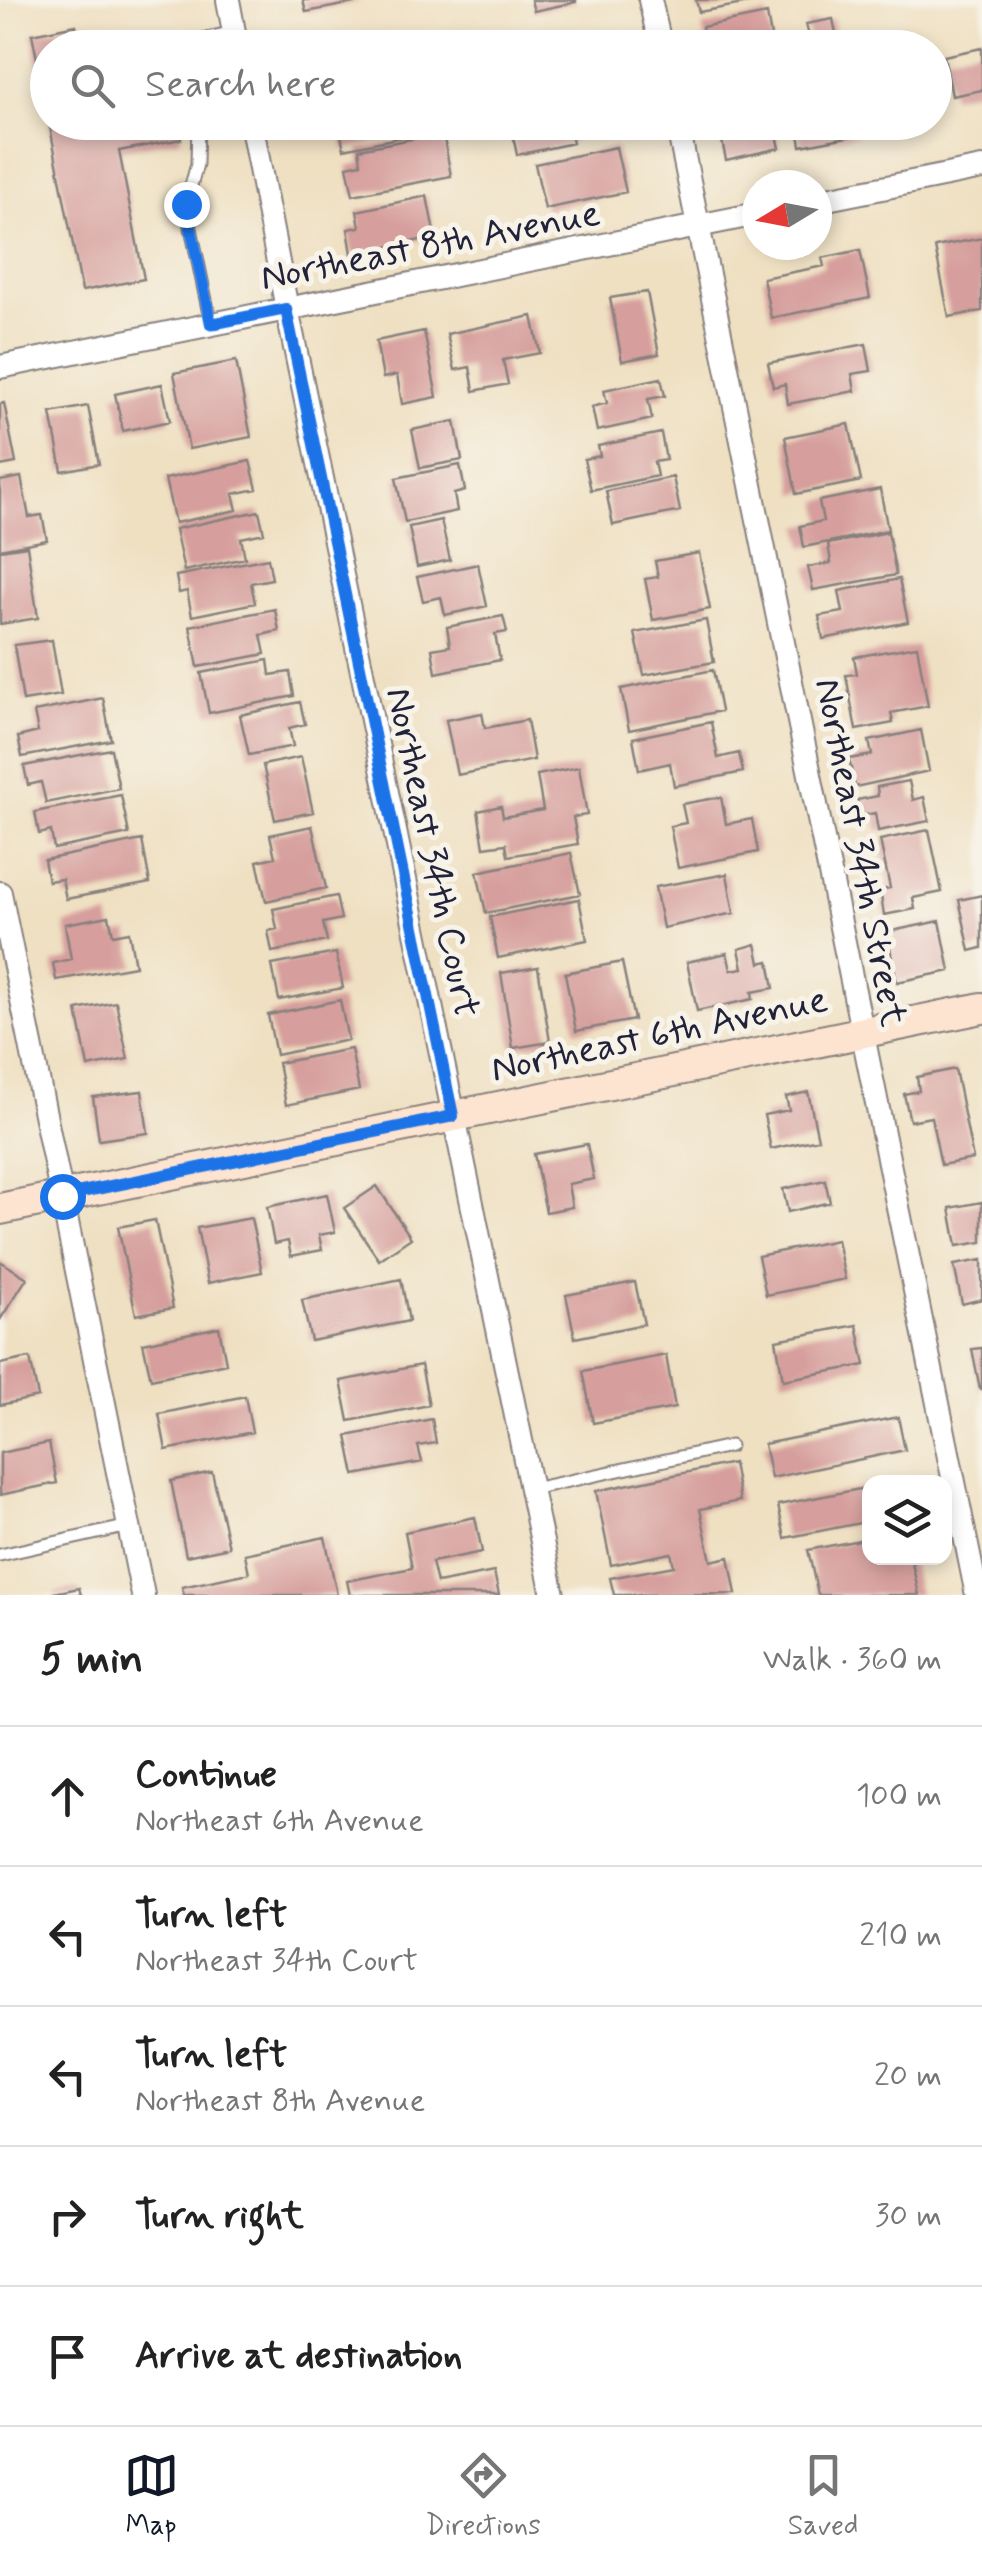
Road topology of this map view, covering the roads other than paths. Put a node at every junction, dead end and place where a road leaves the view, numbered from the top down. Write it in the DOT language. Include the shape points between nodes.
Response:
graph roads {
  1 [pos="228,0"];
  2 [pos="650,0"];
  3 [pos="234,30"];
  4 [pos="657,30"];
  5 [pos="198,140"];
  6 [pos="255,140"];
  7 [pos="681,140"];
  8 [pos="982,168"];
  9 [pos="832,199"];
  10 [pos="742,217"];
  11 [pos="699,225"];
  12 [pos="286,309"];
  13 [pos="211,324"];
  14 [pos="0,367"];
  15 [pos="0,893"];
  16 [pos="982,1008"];
  17 [pos="862,1032"];
  18 [pos="453,1116"];
  19 [pos="62,1196"];
  20 [pos="0,1208"];
  21 [pos="730,1446"];
  22 [pos="532,1489"];
  23 [pos="129,1526"];
  24 [pos="0,1555"];
  25 [pos="143,1595"];
  26 [pos="554,1595"];
  27 [pos="977,1595"];
  1 -- 3 [label="street"];
  2 -- 4 [label="street"];
  5 -- 13 [label="lane" via="186,204"];
  6 -- 12 [label="street, Northeast 34th Court"];
  7 -- 11 [label="street, Northeast 34th Street"];
  8 -- 9 [label="street"];
  10 -- 11 [label="street, Northeast 8th Avenue"];
  11 -- 12 [label="street, Northeast 8th Avenue"];
  11 -- 17 [label="street, Northeast 34th Street"];
  12 -- 13 [label="street, Northeast 8th Avenue"];
  12 -- 18 [label="street, Northeast 34th Court"];
  13 -- 14 [label="street, Northeast 8th Avenue"];
  15 -- 19 [label="street"];
  16 -- 17 [label="street, Northeast 6th Avenue"];
  17 -- 18 [label="street, Northeast 6th Avenue"];
  17 -- 27 [label="street, Northeast 34th Street"];
  18 -- 19 [label="street, Northeast 6th Avenue"];
  18 -- 22 [label="street, Northeast 34th Court"];
  19 -- 20 [label="street, Northeast 6th Avenue"];
  19 -- 23 [label="street"];
  21 -- 22 [label="lane"];
  22 -- 26 [label="street, Northeast 34th Court"];
  23 -- 24 [label="lane"];
  23 -- 25 [label="street"];
}
